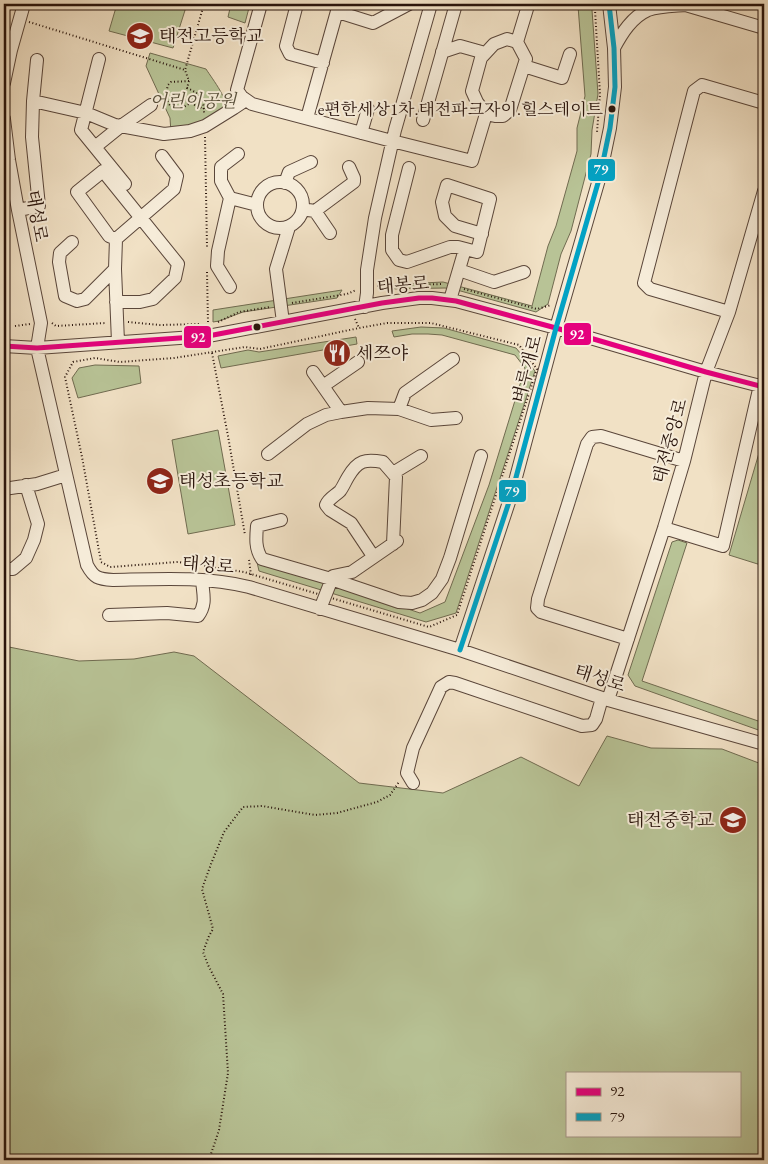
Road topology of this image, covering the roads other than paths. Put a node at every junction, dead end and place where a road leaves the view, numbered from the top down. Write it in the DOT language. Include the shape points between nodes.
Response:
graph roads {
  1 [pos="24,4"];
  2 [pos="261,4"];
  3 [pos="297,4"];
  4 [pos="409,4"];
  5 [pos="431,4"];
  6 [pos="456,4"];
  7 [pos="609,4"];
  8 [pos="684,4"];
  9 [pos="703,7"];
  10 [pos="338,8"];
  11 [pos="527,8"];
  12 [pos="764,28"];
  13 [pos="517,42"];
  14 [pos="614,48"];
  15 [pos="442,52"];
  16 [pos="485,53"];
  17 [pos="570,54"];
  18 [pos="99,59"];
  19 [pos="38,60"];
  20 [pos="323,63"];
  21 [pos="524,66"];
  22 [pos="4,83"];
  23 [pos="246,100"];
  24 [pos="33,101"];
  25 [pos="764,102"];
  26 [pos="151,105"];
  27 [pos="368,109"];
  28 [pos="86,113"];
  29 [pos="486,114"];
  30 [pos="307,118"];
  31 [pos="4,119"];
  32 [pos="424,120"];
  33 [pos="121,126"];
  34 [pos="362,133"];
  35 [pos="392,141"];
  36 [pos="95,147"];
  37 [pos="238,154"];
  38 [pos="162,156"];
  39 [pos="311,162"];
  40 [pos="349,167"];
  41 [pos="409,168"];
  42 [pos="120,182"];
  43 [pos="285,183"];
  44 [pos="764,192"];
  45 [pos="230,198"];
  46 [pos="256,205"];
  47 [pos="18,210"];
  48 [pos="309,210"];
  49 [pos="140,218"];
  50 [pos="289,227"];
  51 [pos="330,233"];
  52 [pos="482,234"];
  53 [pos="116,239"];
  54 [pos="72,242"];
  55 [pos="465,249"];
  56 [pos="115,269"];
  57 [pos="459,270"];
  58 [pos="524,272"];
  59 [pos="230,287"];
  60 [pos="450,300"];
  61 [pos="116,302"];
  62 [pos="365,307"];
  63 [pos="729,312"];
  64 [pos="283,322"];
  65 [pos="556,328"];
  66 [pos="118,342"];
  67 [pos="4,346"];
  68 [pos="37,348"];
  69 [pos="453,359"];
  70 [pos="358,362"];
  71 [pos="313,372"];
  72 [pos="706,372"];
  73 [pos="323,386"];
  74 [pos="762,386"];
  75 [pos="399,408"];
  76 [pos="341,412"];
  77 [pos="456,418"];
  78 [pos="268,454"];
  79 [pos="421,456"];
  80 [pos="481,456"];
  81 [pos="684,461"];
  82 [pos="393,473"];
  83 [pos="66,475"];
  84 [pos="26,486"];
  85 [pos="4,489"];
  86 [pos="281,520"];
  87 [pos="664,528"];
  88 [pos="373,556"];
  89 [pos="4,569"];
  90 [pos="331,579"];
  91 [pos="202,580"];
  92 [pos="320,609"];
  93 [pos="109,616"];
  94 [pos="628,639"];
  95 [pos="460,650"];
  96 [pos="605,699"];
  97 [pos="764,744"];
  98 [pos="410,778"];
  1 -- 22 [label="street"];
  2 -- 23 [label="street" via="237,90"];
  3 -- 20 [label="street" via="286,46 290,54"];
  4 -- 10 [label="street" via="373,23"];
  5 -- 35 [label="street"];
  6 -- 15 [label="street"];
  7 -- 14 [label="street, 벼루개로"];
  8 -- 9 [label="street"];
  8 -- 14 [label="street" via="647,11 630,23"];
  9 -- 12 [label="street"];
  10 -- 20 [label="street"];
  11 -- 13 [label="street"];
  13 -- 16 [label="street" via="507,39 494,44"];
  13 -- 21 [label="street" via="526,59"];
  14 -- 65 [label="street, 벼루개로" via="615,88 606,151"];
  15 -- 16 [label="street" via="460,46"];
  15 -- 32 [label="street"];
  16 -- 29 [label="street" via="472,90"];
  17 -- 21 [label="street" via="562,78"];
  18 -- 28 [label="street"];
  19 -- 24 [label="street"];
  20 -- 30 [label="street"];
  21 -- 29 [label="street" via="510,110 503,116"];
  23 -- 30 [label="street"];
  23 -- 33 [label="street" via="190,131 164,134"];
  24 -- 28 [label="street"];
  24 -- 47 [label="street" via="32,136 40,206"];
  25 -- 63 [label="street" via="702,85 694,91 644,283 650,289"];
  26 -- 33 [label="street"];
  27 -- 34 [label="street"];
  28 -- 33 [label="street"];
  28 -- 36 [label="street" via="80,130"];
  29 -- 35 [label="street" via="472,161"];
  30 -- 34 [label="street"];
  31 -- 47 [label="street, 태성로"];
  33 -- 36 [label="street"];
  34 -- 35 [label="street"];
  35 -- 62 [label="street" via="370,245"];
  36 -- 42 [label="street"];
  37 -- 45 [label="street" via="222,167 221,181"];
  38 -- 49 [label="street" via="177,176 174,189"];
  39 -- 43 [label="street" via="289,172"];
  40 -- 48 [label="street" via="354,182"];
  41 -- 55 [label="street" via="392,235 392,250 400,260 407,262 458,246"];
  42 -- 49 [label="street"];
  42 -- 53 [label="street" via="103,172 77,192 109,236"];
  43 -- 46 [label="street" via="268,185 258,196"];
  43 -- 48 [label="street" via="296,188"];
  44 -- 63 [label="street, 태전중앙로"];
  45 -- 46 [label="street"];
  45 -- 59 [label="street" via="217,266"];
  46 -- 50 [label="street" via="260,219 266,224 273,228"];
  47 -- 68 [label="street, 태성로" via="40,323"];
  48 -- 50 [label="street"];
  48 -- 51 [label="street"];
  49 -- 53 [label="street"];
  49 -- 61 [label="street" via="178,264 175,278 153,299"];
  50 -- 64 [label="street" via="276,269"];
  52 -- 55 [label="street" via="477,252"];
  53 -- 56 [label="street"];
  54 -- 56 [label="street" via="60,253 65,296 76,301 85,299"];
  55 -- 57 [label="street"];
  56 -- 61 [label="street"];
  57 -- 58 [label="street" via="494,282"];
  57 -- 60 [label="street"];
  60 -- 62 [label="street, 태봉로" via="419,298"];
  60 -- 65 [label="street, 태봉로"];
  61 -- 66 [label="street"];
  62 -- 64 [label="street, 태봉로"];
  63 -- 72 [label="street, 태전중앙로"];
  64 -- 66 [label="street, 태봉로" via="208,336"];
  65 -- 72 [label="street, 태봉로"];
  65 -- 95 [label="street, 벼루개로" via="511,496"];
  66 -- 68 [label="street, 태봉로"];
  67 -- 68 [label="street, 태봉로"];
  68 -- 83 [label="street, 태성로"];
  69 -- 75 [label="street" via="405,393"];
  70 -- 73 [label="street"];
  71 -- 73 [label="street"];
  72 -- 74 [label="street, 태봉로"];
  72 -- 81 [label="street, 태전중앙로"];
  73 -- 76 [label="street"];
  74 -- 87 [label="street" via="722,546"];
  75 -- 76 [label="street"];
  75 -- 77 [label="street" via="431,420"];
  76 -- 78 [label="street" via="307,424"];
  79 -- 82 [label="street"];
  80 -- 90 [label="street" via="450,558 432,594 412,603 399,602"];
  81 -- 87 [label="street, 태전중앙로"];
  81 -- 94 [label="street" via="601,436 592,437 587,444 538,599 537,608 541,612"];
  82 -- 88 [label="street" via="396,477 395,542"];
  82 -- 88 [label="street" via="383,462 368,460 359,464 326,505 351,523"];
  83 -- 84 [label="street"];
  83 -- 91 [label="street, 태성로" via="86,565 91,574 113,580"];
  84 -- 85 [label="street"];
  84 -- 89 [label="street" via="38,524 34,540 26,558 13,569"];
  86 -- 90 [label="street" via="257,526 255,540 262,560"];
  87 -- 94 [label="street, 태전중앙로"];
  88 -- 90 [label="street" via="352,572"];
  90 -- 92 [label="street"];
  91 -- 92 [label="street, 태성로" via="230,582"];
  91 -- 93 [label="street" via="204,603 198,616 167,613"];
  92 -- 95 [label="street, 태성로"];
  94 -- 96 [label="street, 태전중앙로"];
  95 -- 96 [label="street, 태성로"];
  96 -- 97 [label="street, 태성로"];
  96 -- 98 [label="street, 태전중앙로" via="592,725 582,726 449,682 441,687 413,748"];
}
